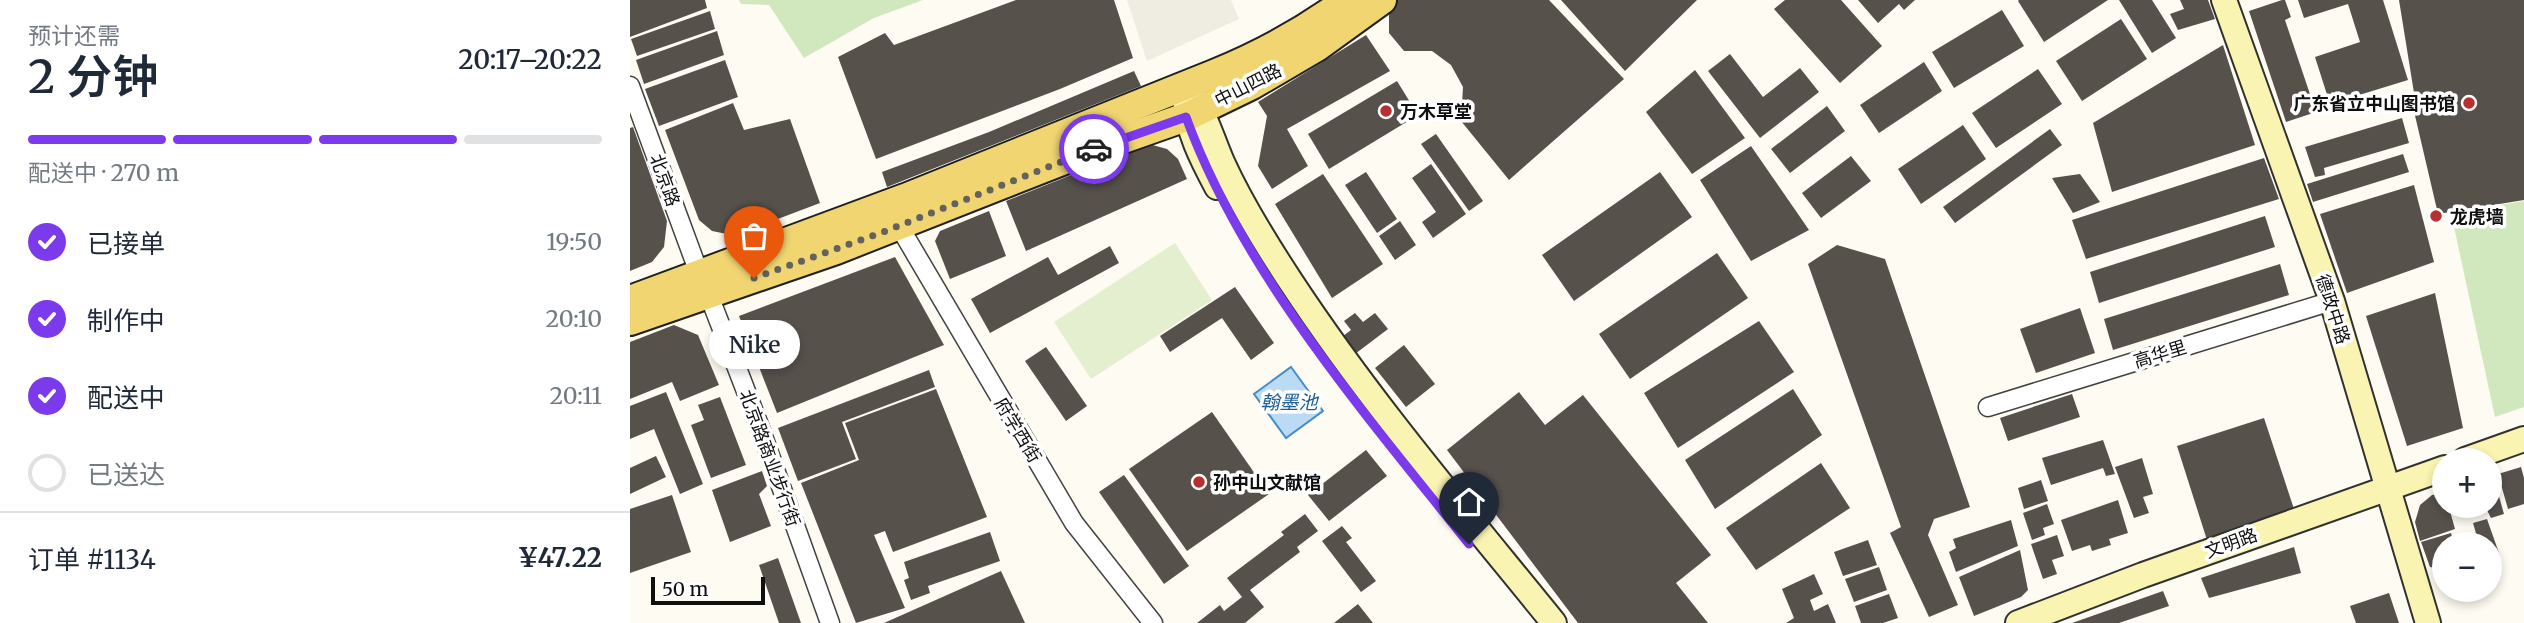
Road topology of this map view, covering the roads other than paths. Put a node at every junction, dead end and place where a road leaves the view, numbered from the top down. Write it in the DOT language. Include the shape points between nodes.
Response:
graph roads {
  1 [pos="1347,0"];
  2 [pos="1382,0"];
  3 [pos="2224,0"];
  4 [pos="630,86"];
  5 [pos="1191,104"];
  6 [pos="898,226"];
  7 [pos="704,283"];
  8 [pos="630,300"];
  9 [pos="2332,300"];
  10 [pos="630,321"];
  11 [pos="1988,407"];
  12 [pos="2524,439"];
  13 [pos="2499,448"];
  14 [pos="2524,456"];
  15 [pos="2502,464"];
  16 [pos="2432,474"];
  17 [pos="2432,487"];
  18 [pos="2389,496"];
  19 [pos="830,623"];
  20 [pos="1153,623"];
  21 [pos="1535,623"];
  22 [pos="1554,623"];
  23 [pos="2018,623"];
  24 [pos="2053,623"];
  25 [pos="2428,623"];
  1 -- 5 [label="main road, 中山四路" via="1261,53"];
  2 -- 5 [label="main road, 中山四路" via="1307,54 1252,85"];
  3 -- 9 [label="main road, 德政中路"];
  4 -- 7 [label="street, 北京路"];
  5 -- 6 [label="main road, 中山四路" via="1072,158"];
  5 -- 7 [label="main road, 中山四路" via="916,194"];
  5 -- 21 [label="main road" via="1205,163 1300,324"];
  5 -- 22 [label="main road" via="1236,191 1319,325"];
  6 -- 7 [label="main road, 中山四路" via="769,274"];
  6 -- 20 [label="street, 府学西街" via="1074,523"];
  7 -- 8 [label="main road"];
  7 -- 10 [label="main road"];
  7 -- 19 [label="street, 北京路商业步行街"];
  9 -- 11 [label="street, 高华里"];
  9 -- 18 [label="main road, 德政中路"];
  12 -- 13 [label="main road"];
  14 -- 15 [label="main road"];
  16 -- 18 [label="main road, 文明路"];
  17 -- 18 [label="main road, 文明路"];
  18 -- 23 [label="main road, 文明路" via="2143,575"];
  18 -- 24 [label="main road, 文明路"];
  18 -- 25 [label="main road, 德政中路"];
}
